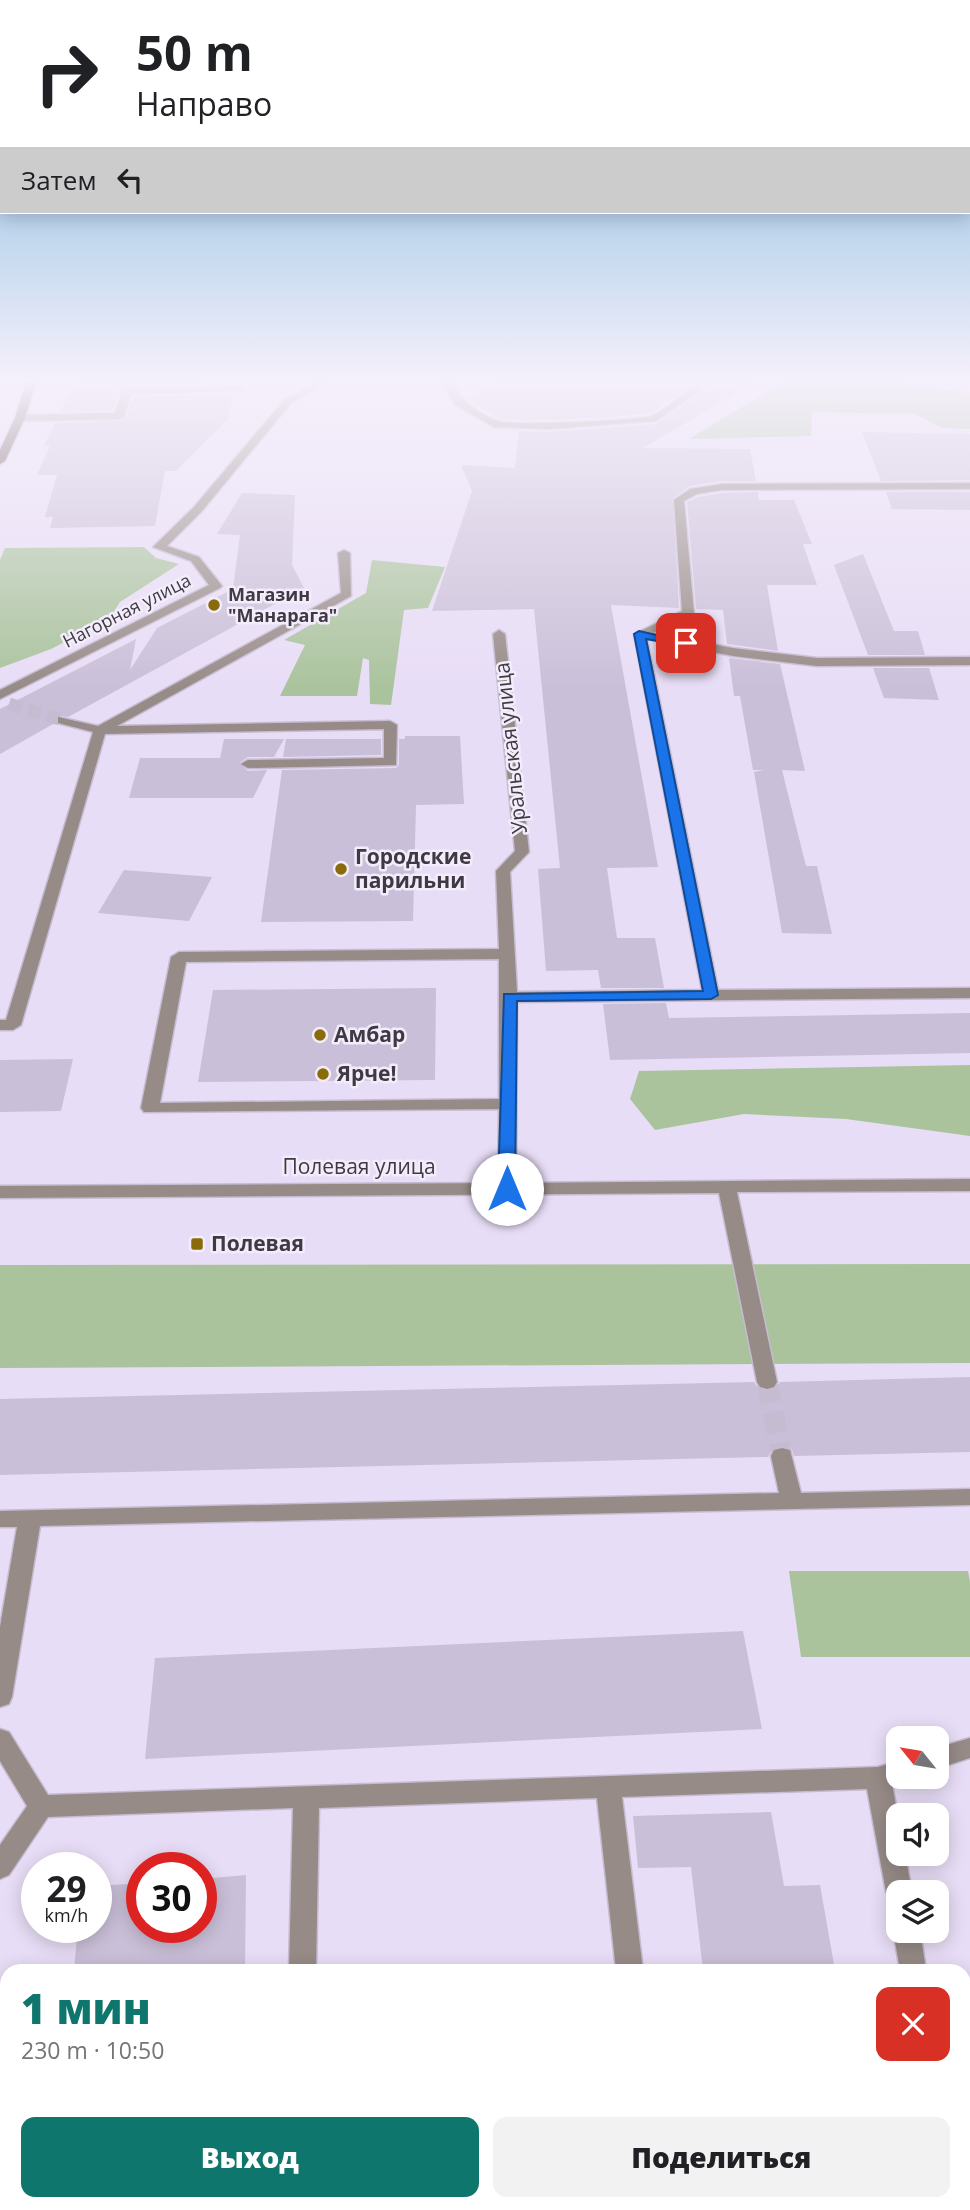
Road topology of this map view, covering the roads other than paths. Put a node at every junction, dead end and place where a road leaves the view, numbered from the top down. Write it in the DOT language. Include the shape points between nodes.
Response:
graph roads {
  1 [pos="220,483"];
  2 [pos="970,486"];
  3 [pos="344,553"];
  4 [pos="499,634"];
  5 [pos="639,634"];
  6 [pos="970,661"];
  7 [pos="3,700"];
  8 [pos="63,720"];
  9 [pos="100,730"];
  10 [pos="248,764"];
  11 [pos="507,954"];
  12 [pos="970,993"];
  13 [pos="711,995"];
  14 [pos="509,997"];
  15 [pos="0,1025"];
  16 [pos="508,1104"];
  17 [pos="970,1185"];
  18 [pos="727,1186"];
  19 [pos="507,1189"];
  20 [pos="0,1192"];
  21 [pos="767,1382"];
  22 [pos="782,1456"];
  23 [pos="970,1497"];
  24 [pos="792,1501"];
  25 [pos="30,1518"];
  26 [pos="0,1519"];
  27 [pos="0,1697"];
  28 [pos="0,1739"];
  29 [pos="970,1748"];
  30 [pos="949,1755"];
  31 [pos="886,1775"];
  32 [pos="608,1787"];
  33 [pos="889,1789"];
  34 [pos="306,1797"];
  35 [pos="41,1806"];
  36 [pos="0,1867"];
  37 [pos="898,1880"];
  38 [pos="908,1943"];
  39 [pos="302,1964"];
  40 [pos="628,1964"];
  41 [pos="912,1964"];
  1 -- 7 [label="street, Нагорная улица" via="159,547 195,559 216,586"];
  2 -- 5 [label="street" via="722,487 694,492 679,500 688,613"];
  3 -- 9 [label="street" via="347,594"];
  4 -- 11 [label="street, Уральская улица" via="522,852 503,871"];
  5 -- 6 [label="street" via="817,662"];
  5 -- 13 [label="street"];
  8 -- 9 [label="street"];
  9 -- 10 [label="street" via="390,725 391,762"];
  9 -- 15 [label="street" via="13,1025"];
  11 -- 14 [label="street, Уральская улица"];
  11 -- 16 [label="street" via="179,957 150,1108"];
  12 -- 13 [label="street"];
  13 -- 14 [label="street"];
  14 -- 16 [label="street, Уральская улица"];
  16 -- 19 [label="street, Уральская улица"];
  17 -- 18 [label="street, Полевая улица"];
  18 -- 19 [label="street, Полевая улица"];
  18 -- 21 [label="street"];
  19 -- 20 [label="street, Полевая улица"];
  22 -- 24 [label="street"];
  23 -- 24 [label="street"];
  24 -- 25 [label="street"];
  25 -- 26 [label="street"];
  25 -- 27 [label="street"];
  28 -- 35 [label="street"];
  29 -- 30 [label="street"];
  31 -- 32 [label="street"];
  32 -- 34 [label="street"];
  32 -- 40 [label="street"];
  33 -- 37 [label="street"];
  34 -- 35 [label="street"];
  34 -- 39 [label="street"];
  35 -- 36 [label="street"];
  38 -- 41 [label="street"];
}
